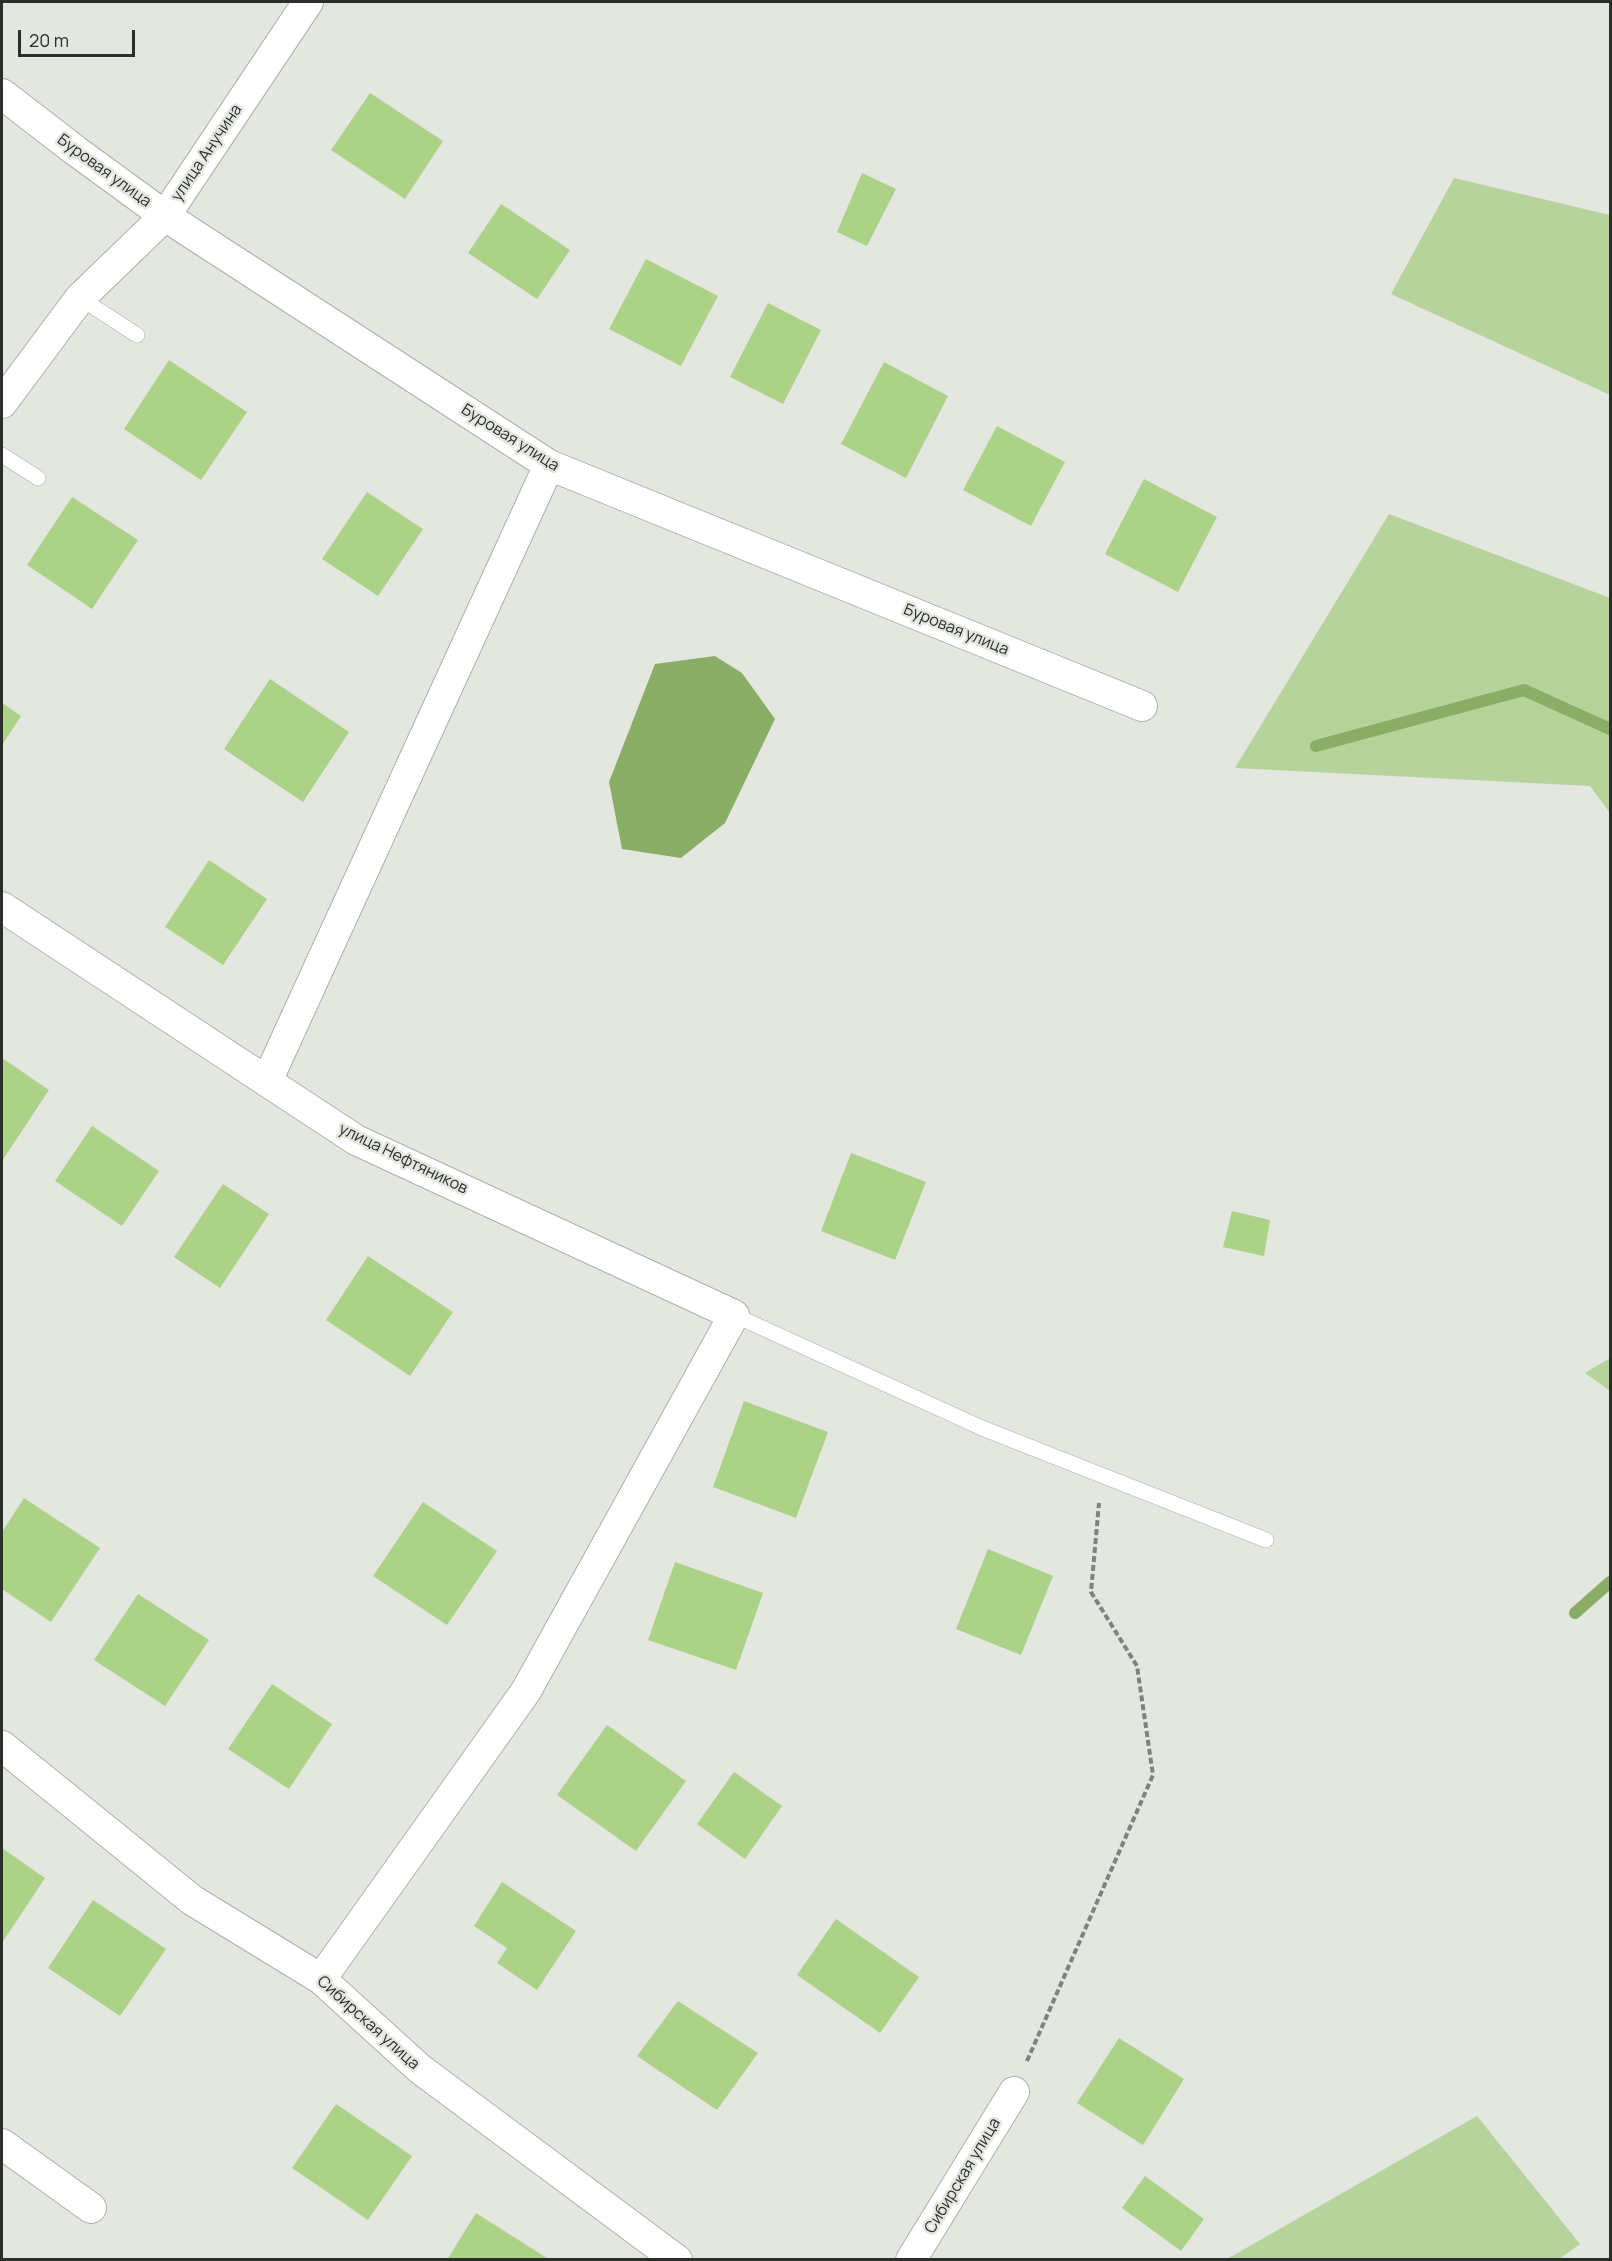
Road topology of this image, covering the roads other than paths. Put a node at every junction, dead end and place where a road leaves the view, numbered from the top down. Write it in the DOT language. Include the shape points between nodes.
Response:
graph roads {
  1 [pos="308,2"];
  2 [pos="2,94"];
  3 [pos="165,216"];
  4 [pos="80,298"];
  5 [pos="137,335"];
  6 [pos="2,403"];
  7 [pos="2,455"];
  8 [pos="549,465"];
  9 [pos="38,478"];
  10 [pos="1142,706"];
  11 [pos="2,908"];
  12 [pos="267,1081"];
  13 [pos="734,1316"];
  14 [pos="1266,1540"];
  15 [pos="2,1746"];
  16 [pos="321,1979"];
  17 [pos="1014,2091"];
  18 [pos="2,2144"];
  19 [pos="91,2208"];
  20 [pos="677,2259"];
  21 [pos="911,2259"];
  1 -- 3 [label="street, улица Анучина"];
  2 -- 3 [label="street, Буровая улица"];
  3 -- 4 [label="street, улица Анучина"];
  3 -- 8 [label="street, Буровая улица"];
  4 -- 5 [label="lane"];
  4 -- 6 [label="street, улица Анучина"];
  7 -- 9 [label="lane"];
  8 -- 10 [label="street, Буровая улица"];
  8 -- 12 [label="street"];
  11 -- 12 [label="street, улица Нефтяников"];
  12 -- 13 [label="street, улица Нефтяников" via="356,1140"];
  13 -- 14 [label="lane" via="982,1428"];
  13 -- 16 [label="street" via="526,1692"];
  15 -- 16 [label="street, Сибирская улица" via="192,1900"];
  16 -- 20 [label="street, Сибирская улица" via="420,2069"];
  17 -- 21 [label="street, Сибирская улица"];
  18 -- 19 [label="street"];
}
